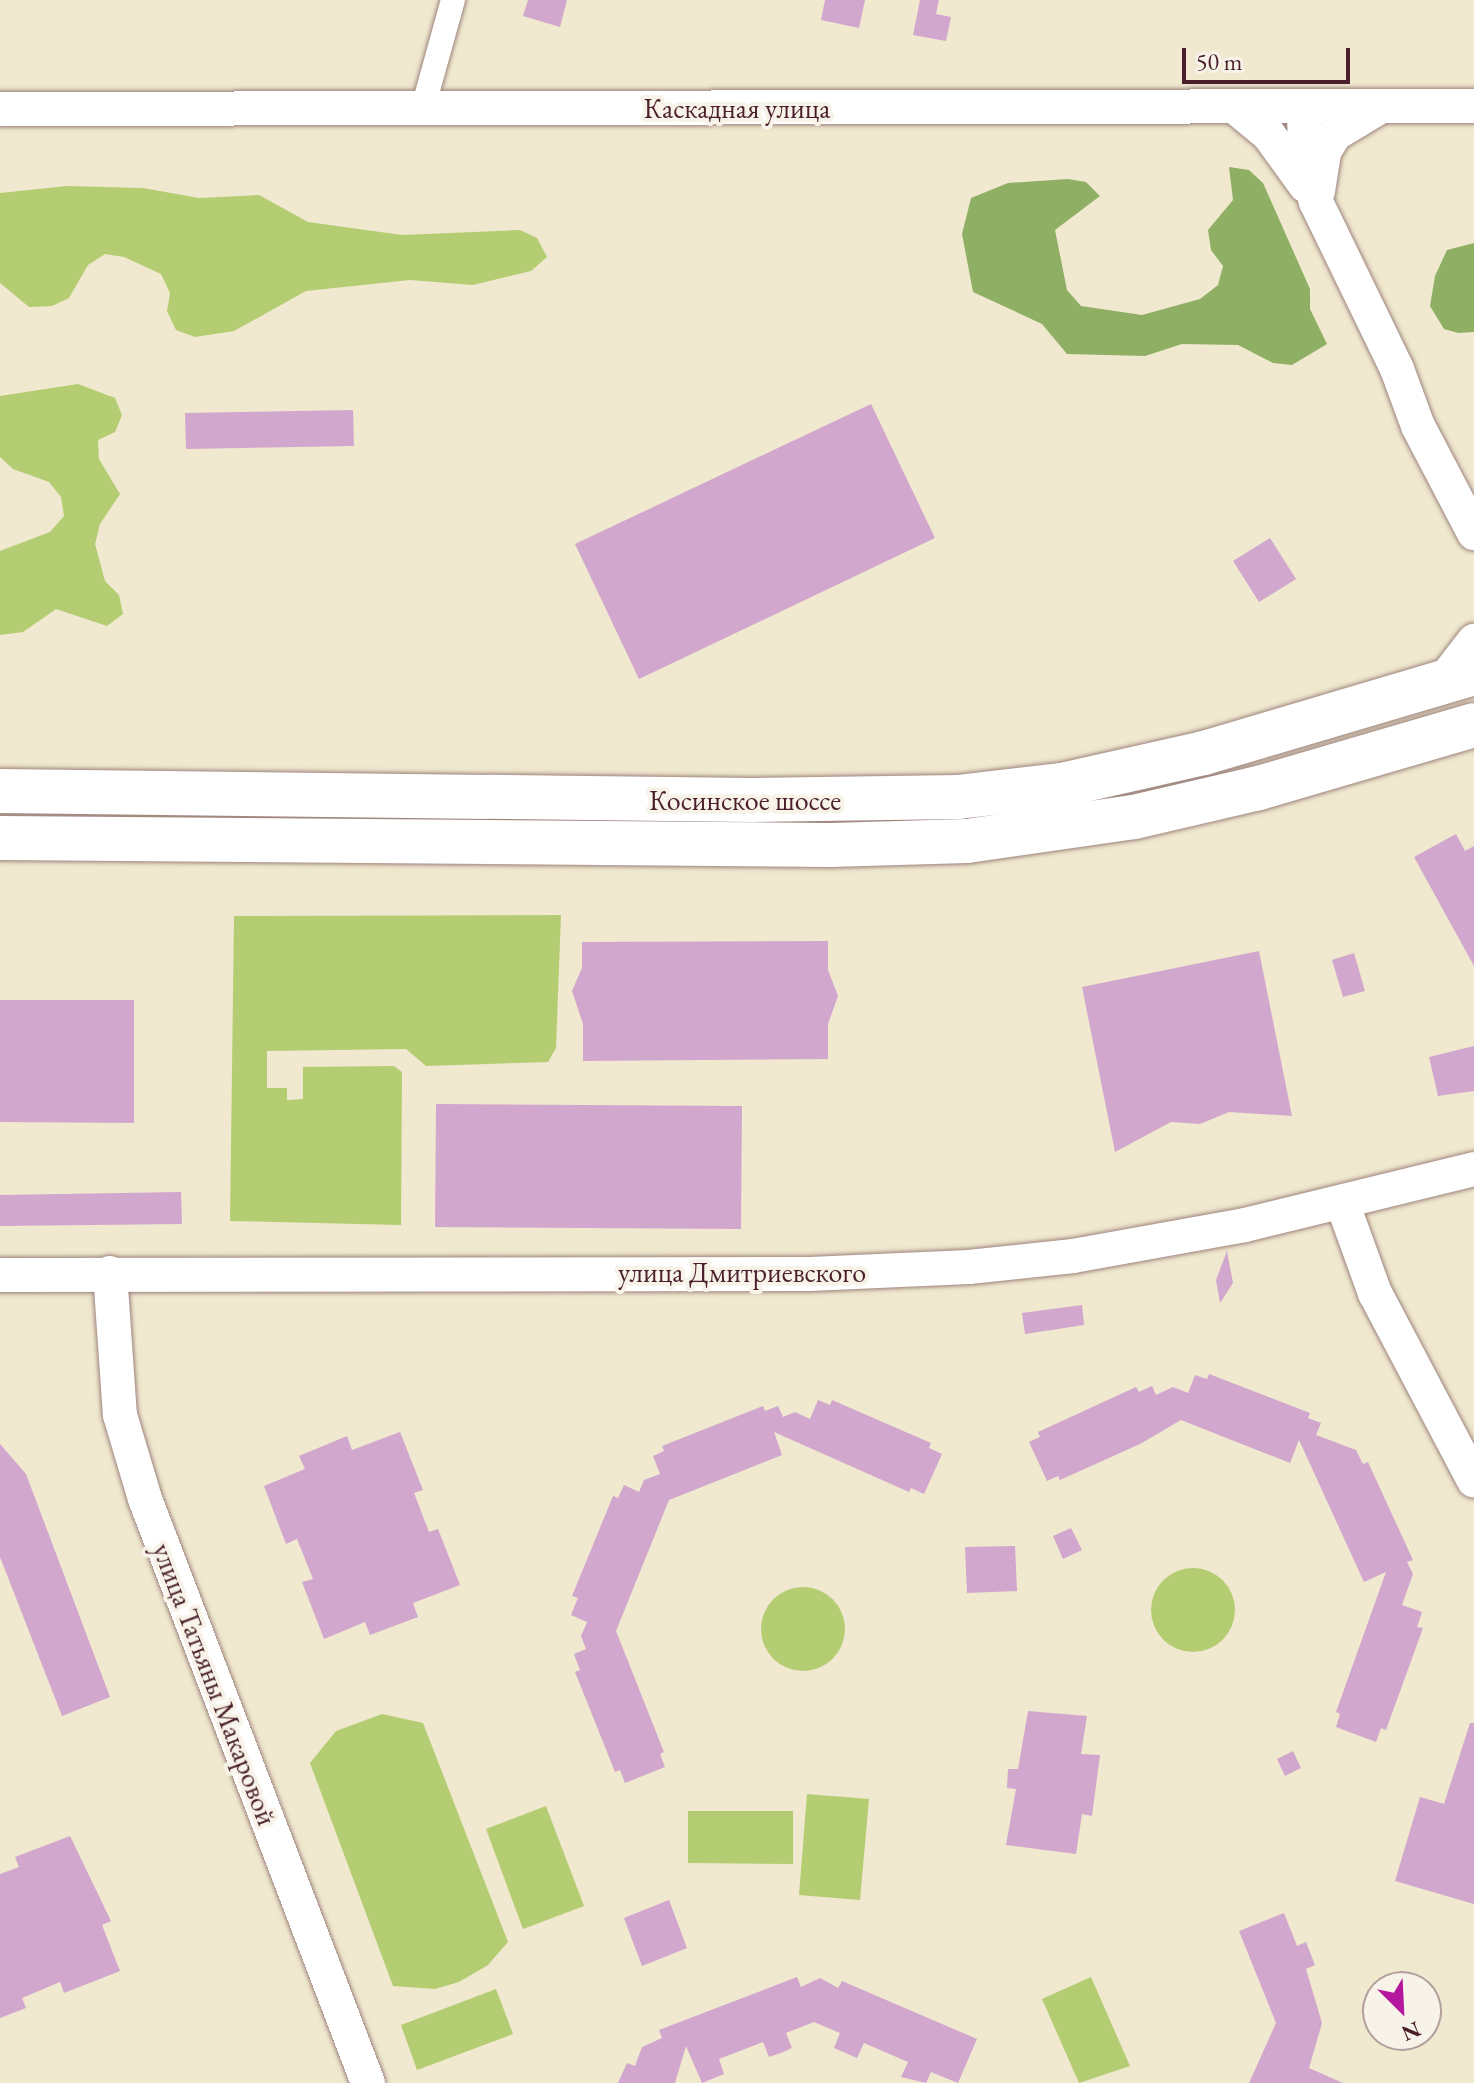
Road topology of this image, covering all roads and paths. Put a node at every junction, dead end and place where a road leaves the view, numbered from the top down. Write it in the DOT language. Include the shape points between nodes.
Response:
graph roads {
  1 [pos="453,0"];
  2 [pos="1304,106"];
  3 [pos="1382,106"];
  4 [pos="1474,106"];
  5 [pos="1235,107"];
  6 [pos="423,108"];
  7 [pos="0,109"];
  8 [pos="1316,202"];
  9 [pos="1467,497"];
  10 [pos="1474,533"];
  11 [pos="1474,547"];
  12 [pos="1474,641"];
  13 [pos="1457,679"];
  14 [pos="1474,725"];
  15 [pos="1474,741"];
  16 [pos="1404,747"];
  17 [pos="0,791"];
  18 [pos="0,838"];
  19 [pos="1474,1169"];
  20 [pos="1342,1202"];
  21 [pos="110,1273"];
  22 [pos="0,1275"];
  23 [pos="1474,1481"];
  24 [pos="368,2083"];
  1 -- 6 [label="street"];
  2 -- 3 [label="street, Каскадная улица"];
  2 -- 5 [label="street, Каскадная улица"];
  2 -- 8 [label="street" via="1305,164"];
  3 -- 4 [label="street, Каскадная улица"];
  3 -- 8 [label="street" via="1335,134 1324,152"];
  5 -- 6 [label="street, Каскадная улица"];
  5 -- 8 [label="street" via="1269,135"];
  6 -- 7 [label="street, Каскадная улица"];
  8 -- 9 [label="street" via="1397,369 1418,426"];
  9 -- 10 [label="street"];
  9 -- 11 [label="street"];
  12 -- 13 [label="street"];
  13 -- 17 [label="highway, Косинское шоссе" via="1204,753 1062,785 958,797 751,800"];
  14 -- 16 [label="highway, Косинское шоссе"];
  15 -- 16 [label="street"];
  16 -- 18 [label="highway, Косинское шоссе" via="1134,817 967,841 830,845"];
  19 -- 20 [label="street, улица Дмитриевского"];
  20 -- 21 [label="street, улица Дмитриевского" via="1135,1246 941,1269 810,1274"];
  20 -- 23 [label="street" via="1375,1293"];
  21 -- 22 [label="street, улица Дмитриевского"];
  21 -- 24 [label="street, улица Татьяны Макаровой" via="120,1415 145,1499"];
}
